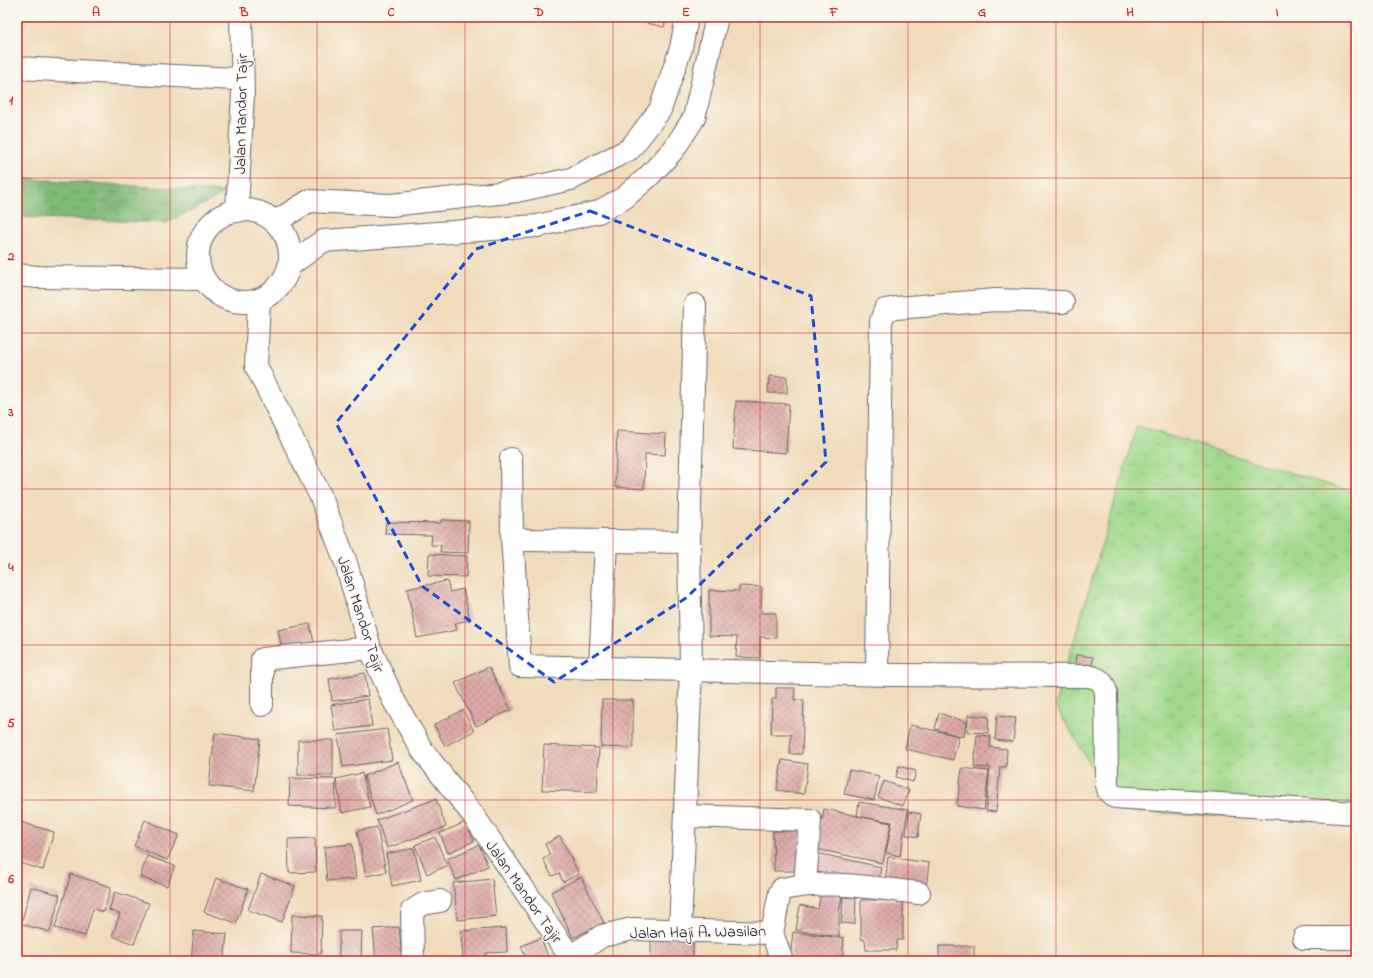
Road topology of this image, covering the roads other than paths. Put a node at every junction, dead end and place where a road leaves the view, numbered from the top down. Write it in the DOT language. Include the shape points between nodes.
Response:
graph roads {
  1 [pos="241,17"];
  2 [pos="687,17"];
  3 [pos="717,17"];
  4 [pos="17,68"];
  5 [pos="235,79"];
  6 [pos="237,211"];
  7 [pos="275,222"];
  8 [pos="290,265"];
  9 [pos="17,275"];
  10 [pos="204,279"];
  11 [pos="259,300"];
  12 [pos="1063,302"];
  13 [pos="695,306"];
  14 [pos="511,459"];
  15 [pos="512,536"];
  16 [pos="606,541"];
  17 [pos="689,542"];
  18 [pos="370,648"];
  19 [pos="600,668"];
  20 [pos="691,670"];
  21 [pos="877,674"];
  22 [pos="262,705"];
  23 [pos="1356,813"];
  24 [pos="686,816"];
  25 [pos="805,884"];
  26 [pos="918,893"];
  27 [pos="440,901"];
  28 [pos="680,930"];
  29 [pos="772,933"];
  30 [pos="1304,938"];
  31 [pos="1356,938"];
  32 [pos="571,959"];
  33 [pos="413,961"];
  34 [pos="782,961"];
  1 -- 6 [label="street, Jalan Mandor Tajir" via="243,92"];
  2 -- 7 [label="street" via="681,48 660,110 630,149 571,179 517,191 392,205 309,201"];
  3 -- 8 [label="street" via="694,118 674,149 624,198 598,212 537,226 323,241"];
  4 -- 5 [label="street"];
  6 -- 7 [label="street" via="251,211"];
  6 -- 10 [label="street" via="215,221 201,240 198,252"];
  7 -- 8 [label="street" via="285,234 290,249"];
  8 -- 11 [label="street" via="284,280 273,292"];
  9 -- 10 [label="street"];
  10 -- 11 [label="street" via="214,291 228,299 244,302"];
  11 -- 18 [label="street, Jalan Mandor Tajir" via="256,366 321,497 346,563"];
  12 -- 21 [label="street" via="996,300 885,310 881,329"];
  13 -- 17 [label="street"];
  14 -- 15 [label="street"];
  15 -- 16 [label="street" via="525,540"];
  15 -- 19 [label="street" via="520,666"];
  16 -- 17 [label="street"];
  16 -- 19 [label="street"];
  17 -- 20 [label="street"];
  18 -- 22 [label="street" via="262,659"];
  18 -- 32 [label="street, Jalan Mandor Tajir" via="393,699 422,750 473,815"];
  19 -- 20 [label="street"];
  20 -- 21 [label="street"];
  20 -- 24 [label="street"];
  21 -- 23 [label="street" via="1097,678 1103,683 1106,692 1107,785 1109,792 1115,797"];
  24 -- 25 [label="street" via="810,820"];
  24 -- 28 [label="street"];
  25 -- 26 [label="street, Jalan Haji A. Wasilan" via="848,885"];
  25 -- 29 [label="street, Jalan Haji A. Wasilan" via="782,889"];
  27 -- 33 [label="street" via="423,904 412,911"];
  28 -- 29 [label="street, Jalan Haji A. Wasilan"];
  28 -- 32 [label="street, Jalan Haji A. Wasilan" via="632,930 602,936"];
  29 -- 34 [label="street"];
  30 -- 31 [label="street"];
}
